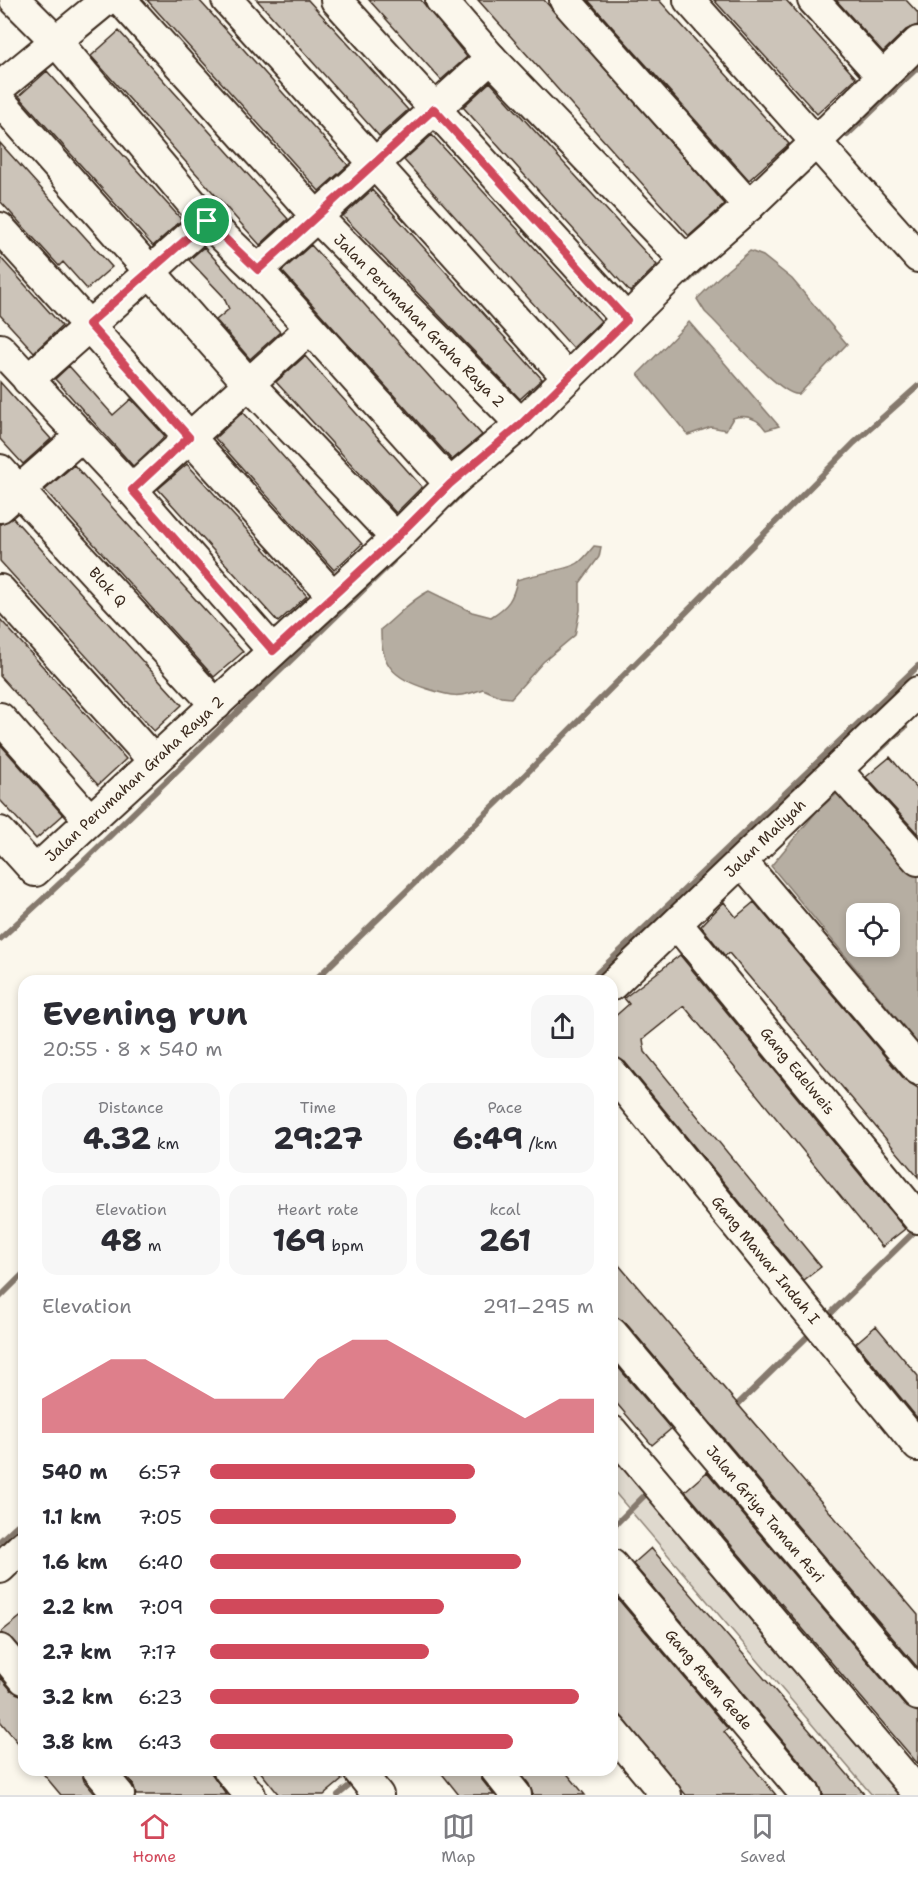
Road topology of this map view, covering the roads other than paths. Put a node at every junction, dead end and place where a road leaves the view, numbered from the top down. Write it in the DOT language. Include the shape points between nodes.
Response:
graph roads {
  1 [pos="15,0"];
  2 [pos="106,0"];
  3 [pos="121,0"];
  4 [pos="228,0"];
  5 [pos="336,0"];
  6 [pos="441,0"];
  7 [pos="565,0"];
  8 [pos="689,0"];
  9 [pos="813,0"];
  10 [pos="56,41"];
  11 [pos="918,42"];
  12 [pos="491,58"];
  13 [pos="882,76"];
  14 [pos="0,87"];
  15 [pos="0,101"];
  16 [pos="434,109"];
  17 [pos="820,146"];
  18 [pos="377,164"];
  19 [pos="749,206"];
  20 [pos="317,217"];
  21 [pos="207,221"];
  22 [pos="0,228"];
  23 [pos="918,257"];
  24 [pos="686,261"];
  25 [pos="258,270"];
  26 [pos="149,273"];
  27 [pos="627,320"];
  28 [pos="89,324"];
  29 [pos="309,329"];
  30 [pos="0,349"];
  31 [pos="568,378"];
  32 [pos="28,380"];
  33 [pos="249,384"];
  34 [pos="521,424"];
  35 [pos="81,436"];
  36 [pos="189,437"];
  37 [pos="450,484"];
  38 [pos="6,489"];
  39 [pos="132,490"];
  40 [pos="396,538"];
  41 [pos="0,590"];
  42 [pos="333,596"];
  43 [pos="273,651"];
  44 [pos="914,704"];
  45 [pos="216,705"];
  46 [pos="0,718"];
  47 [pos="154,761"];
  48 [pos="843,777"];
  49 [pos="90,820"];
  50 [pos="0,832"];
  51 [pos="918,860"];
  52 [pos="749,870"];
  53 [pos="682,930"];
  54 [pos="618,980"];
  55 [pos="918,1069"];
  56 [pos="618,1080"];
  57 [pos="916,1215"];
  58 [pos="618,1340"];
  59 [pos="618,1438"];
  60 [pos="918,1446"];
  61 [pos="18,1551"];
  62 [pos="0,1568"];
  63 [pos="618,1572"];
  64 [pos="618,1592"];
  65 [pos="0,1650"];
  66 [pos="18,1672"];
  67 [pos="918,1695"];
  68 [pos="618,1737"];
  69 [pos="103,1776"];
  70 [pos="234,1776"];
  71 [pos="363,1776"];
  72 [pos="501,1776"];
  73 [pos="918,1793"];
  74 [pos="119,1795"];
  75 [pos="250,1795"];
  76 [pos="378,1795"];
  77 [pos="516,1795"];
  78 [pos="666,1795"];
  79 [pos="789,1795"];
  80 [pos="806,1795"];
  1 -- 10 [label="street"];
  2 -- 10 [label="street"];
  3 -- 20 [label="street, Jalan Perumahan Graha Raya 2"];
  4 -- 18 [label="street"];
  5 -- 16 [label="street"];
  6 -- 12 [label="street"];
  7 -- 19 [label="street"];
  8 -- 17 [label="street"];
  9 -- 13 [label="street"];
  10 -- 14 [label="street"];
  10 -- 21 [label="street"];
  11 -- 13 [label="street, Jalan Perumahan Graha Raya 2"];
  12 -- 16 [label="street"];
  12 -- 24 [label="street"];
  13 -- 17 [label="street, Jalan Perumahan Graha Raya 2"];
  15 -- 26 [label="street"];
  16 -- 18 [label="street"];
  16 -- 27 [label="street"];
  17 -- 19 [label="street, Jalan Perumahan Graha Raya 2"];
  17 -- 23 [label="street"];
  18 -- 20 [label="street"];
  18 -- 31 [label="street"];
  19 -- 24 [label="street, Jalan Perumahan Graha Raya 2"];
  20 -- 25 [label="street"];
  20 -- 34 [label="street, Jalan Perumahan Graha Raya 2"];
  21 -- 25 [label="street"];
  21 -- 26 [label="street"];
  22 -- 28 [label="street"];
  24 -- 27 [label="street, Jalan Perumahan Graha Raya 2"];
  25 -- 29 [label="street"];
  26 -- 28 [label="street"];
  26 -- 33 [label="street"];
  27 -- 31 [label="street, Jalan Perumahan Graha Raya 2"];
  28 -- 32 [label="street"];
  28 -- 36 [label="street"];
  29 -- 33 [label="street"];
  29 -- 37 [label="street"];
  30 -- 32 [label="street"];
  31 -- 34 [label="street, Jalan Perumahan Graha Raya 2"];
  32 -- 35 [label="street"];
  33 -- 36 [label="street"];
  33 -- 40 [label="street"];
  34 -- 37 [label="street, Jalan Perumahan Graha Raya 2"];
  35 -- 38 [label="street"];
  35 -- 39 [label="street"];
  36 -- 39 [label="street"];
  36 -- 42 [label="street"];
  37 -- 40 [label="street, Jalan Perumahan Graha Raya 2"];
  38 -- 45 [label="street, Blok Q"];
  39 -- 43 [label="street"];
  40 -- 42 [label="street, Jalan Perumahan Graha Raya 2"];
  41 -- 47 [label="street"];
  42 -- 43 [label="street, Jalan Perumahan Graha Raya 2"];
  43 -- 45 [label="street, Jalan Perumahan Graha Raya 2"];
  44 -- 48 [label="street, Jalan Maliyah"];
  45 -- 47 [label="street, Jalan Perumahan Graha Raya 2"];
  46 -- 49 [label="street"];
  47 -- 49 [label="street, Jalan Perumahan Graha Raya 2"];
  48 -- 51 [label="street"];
  48 -- 52 [label="street, Jalan Maliyah"];
  49 -- 50 [label="street, Jalan Perumahan Graha Raya 2" via="35,871"];
  52 -- 53 [label="street, Jalan Maliyah"];
  52 -- 55 [label="street"];
  53 -- 54 [label="street, Jalan Maliyah"];
  53 -- 57 [label="street, Gang Edelweis"];
  56 -- 60 [label="street, Gang Mawar Indah I"];
  58 -- 67 [label="street, Jalan Griya Taman Asri"];
  59 -- 73 [label="street"];
  61 -- 62 [label="street"];
  63 -- 80 [label="street, Gang Asem Gede"];
  64 -- 79 [label="street, Gang Asem Gede"];
  65 -- 66 [label="street"];
  68 -- 78 [label="street"];
  69 -- 74 [label="street"];
  70 -- 75 [label="street"];
  71 -- 76 [label="street"];
  72 -- 77 [label="street"];
}
